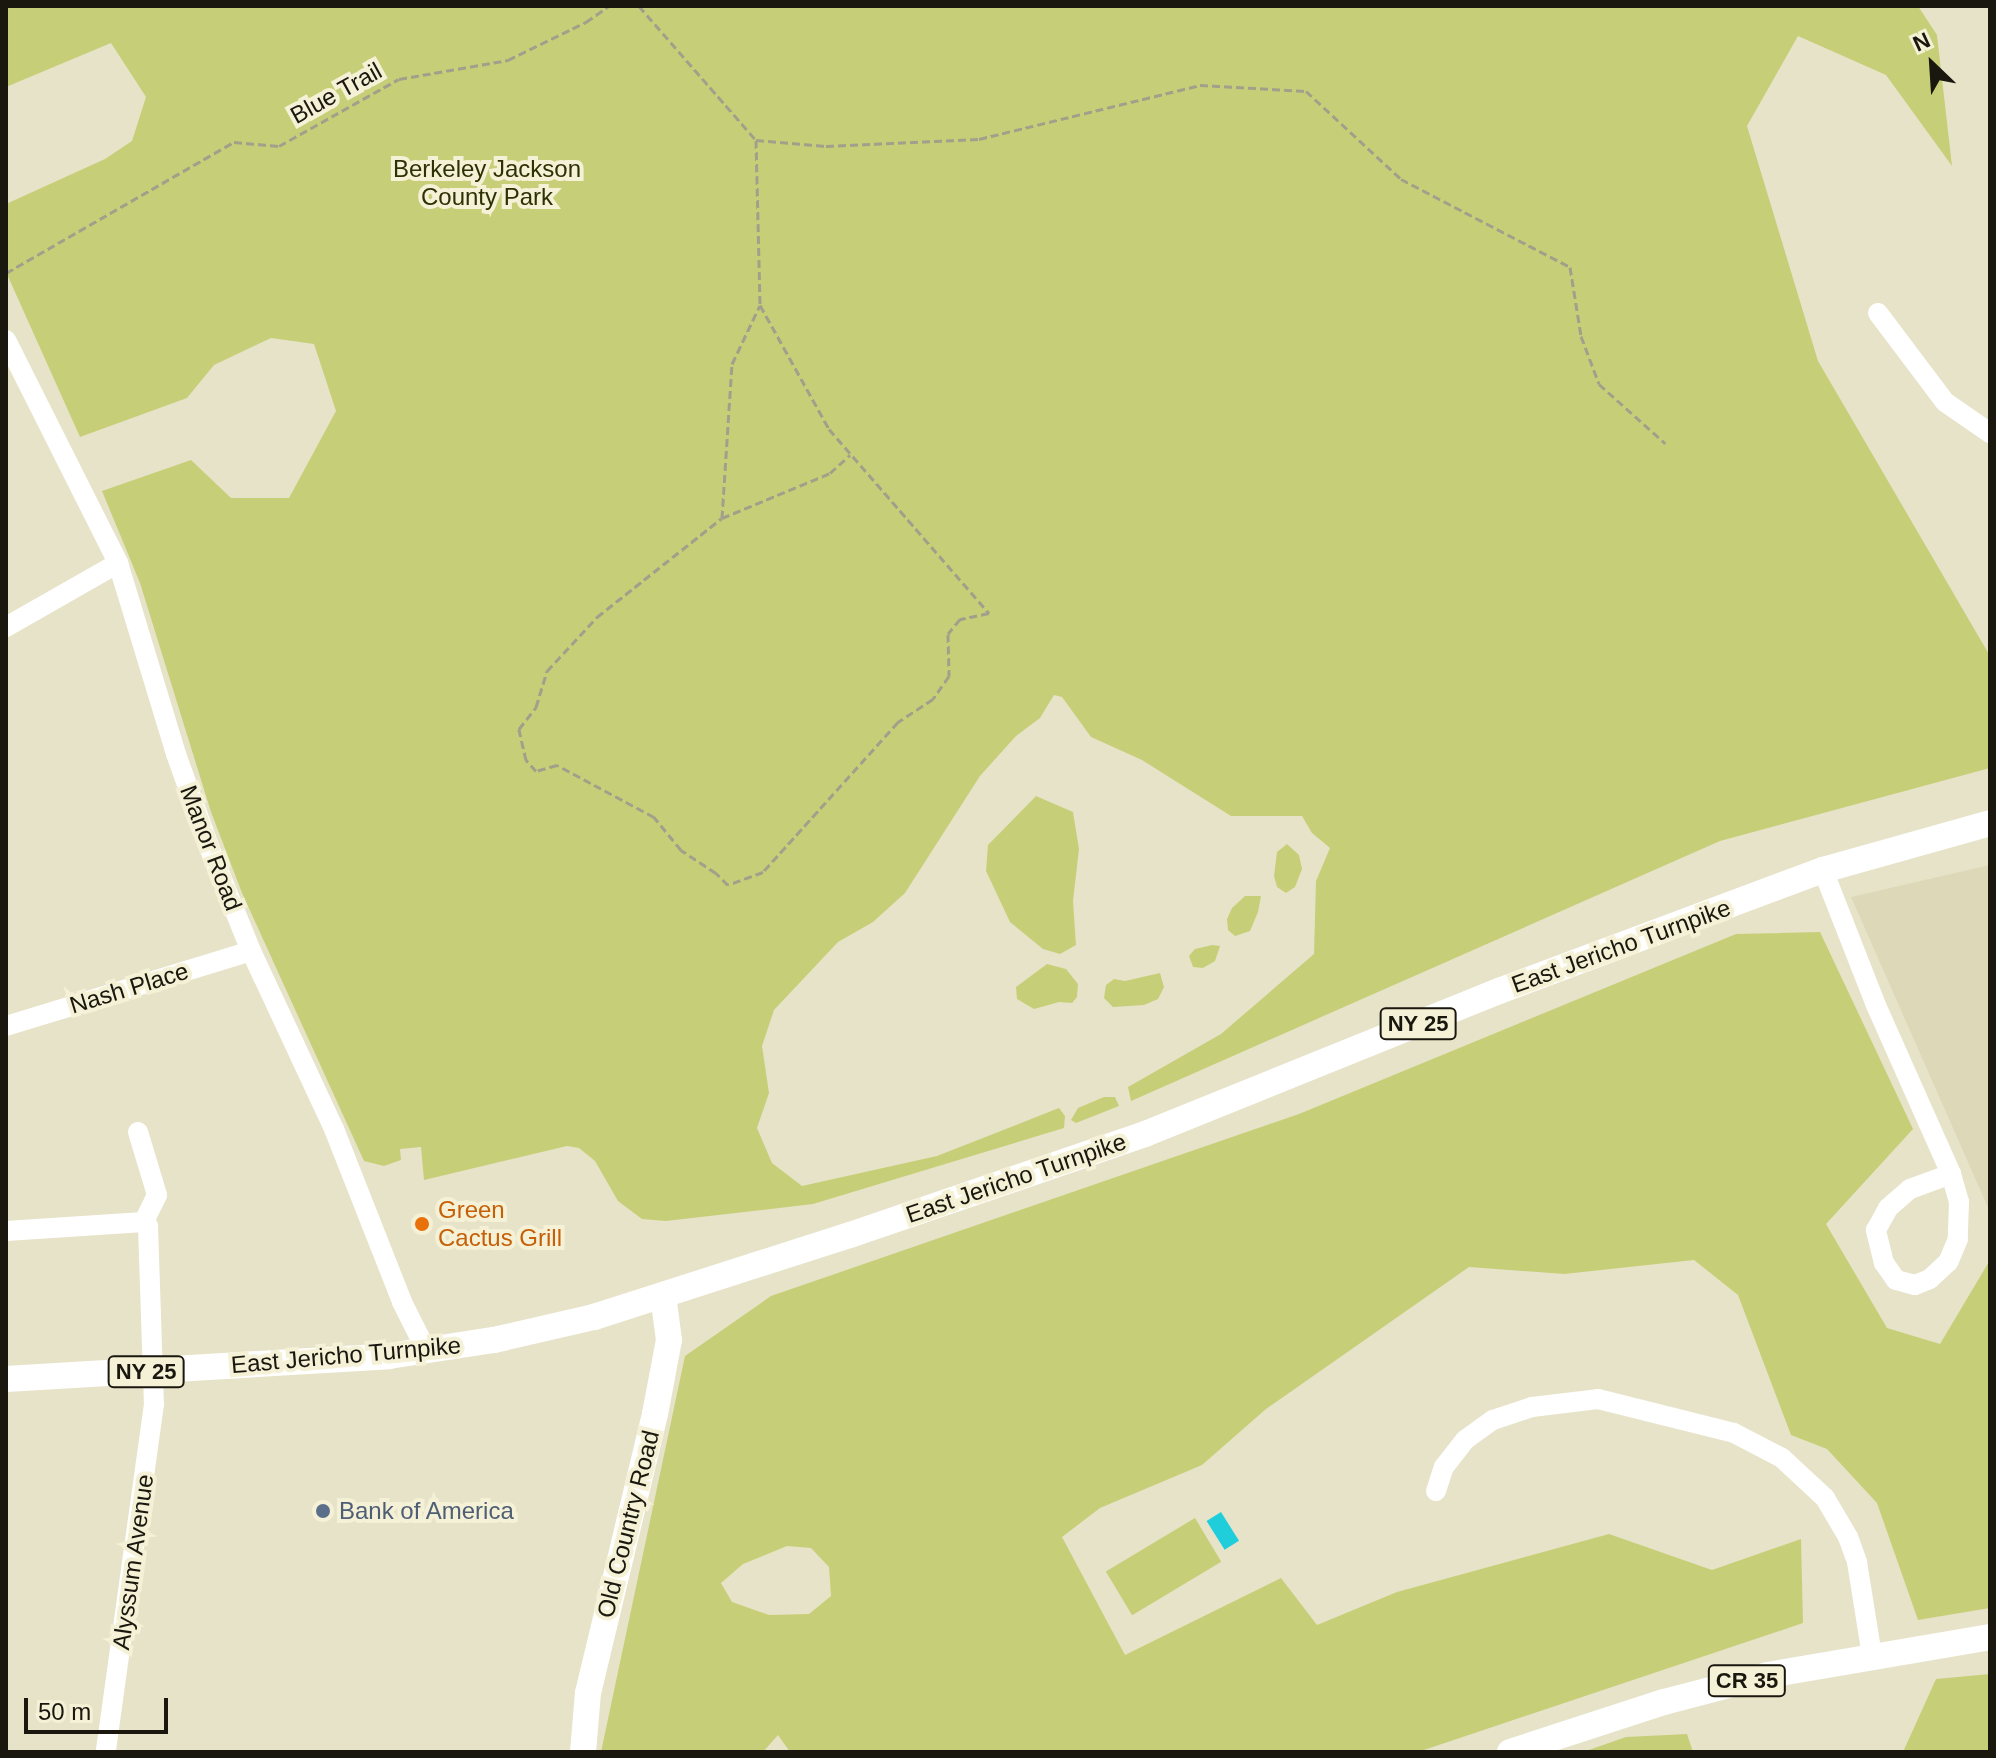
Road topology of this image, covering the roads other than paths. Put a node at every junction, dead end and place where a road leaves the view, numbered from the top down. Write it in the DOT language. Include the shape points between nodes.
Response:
graph roads {
  1 [pos="1878,313"];
  2 [pos="6,340"];
  3 [pos="1990,433"];
  4 [pos="118,563"];
  5 [pos="6,627"];
  6 [pos="1990,823"];
  7 [pos="1823,870"];
  8 [pos="251,951"];
  9 [pos="6,1026"];
  10 [pos="138,1132"];
  11 [pos="1951,1174"];
  12 [pos="144,1222"];
  13 [pos="6,1231"];
  14 [pos="663,1295"];
  15 [pos="427,1352"];
  16 [pos="154,1371"];
  17 [pos="6,1379"];
  18 [pos="1436,1491"];
  19 [pos="1990,1637"];
  20 [pos="1872,1656"];
  21 [pos="106,1752"];
  22 [pos="583,1752"];
  23 [pos="1510,1752"];
  1 -- 3 [label="street" via="1945,402"];
  2 -- 4 [label="street, Manor Road"];
  4 -- 5 [label="street"];
  4 -- 8 [label="street, Manor Road" via="176,754"];
  6 -- 7 [label="main road, East Jericho Turnpike / NY 25"];
  7 -- 11 [label="street"];
  7 -- 14 [label="main road, East Jericho Turnpike / NY 25" via="1499,991 1145,1134"];
  8 -- 9 [label="street, Nash Place"];
  8 -- 15 [label="street, Manor Road" via="334,1129"];
  10 -- 12 [label="street" via="157,1195"];
  11 -- 11 [label="street" via="1959,1202 1958,1239 1948,1262 1915,1285 1896,1280 1884,1263 1876,1230 1888,1208 1910,1189"];
  12 -- 13 [label="street"];
  12 -- 16 [label="street, Alyssum Avenue"];
  14 -- 15 [label="main road, East Jericho Turnpike / NY 25" via="594,1317"];
  14 -- 22 [label="main road, Old Country Road" via="669,1340 590,1680"];
  15 -- 16 [label="main road, East Jericho Turnpike / NY 25"];
  16 -- 17 [label="main road, East Jericho Turnpike / NY 25"];
  16 -- 21 [label="street, Alyssum Avenue" via="153,1413"];
  18 -- 20 [label="street" via="1444,1467 1465,1440 1493,1420 1532,1407 1598,1399 1734,1433 1782,1458 1825,1498 1857,1562"];
  19 -- 20 [label="main road, CR 35"];
  20 -- 23 [label="main road, CR 35" via="1664,1702"];
}
